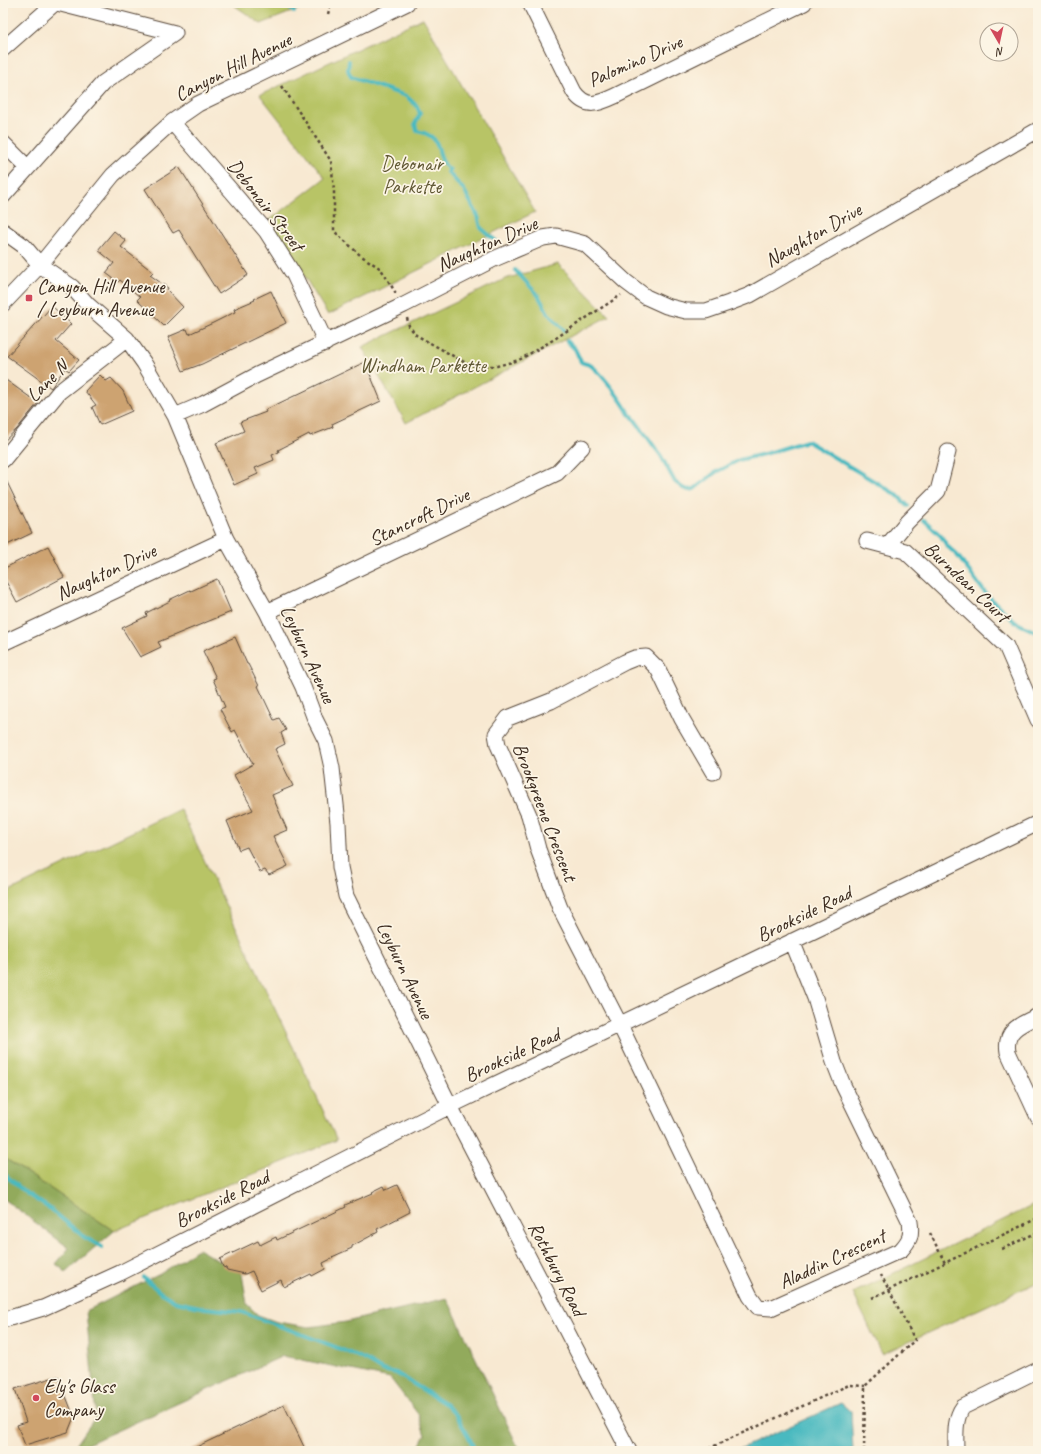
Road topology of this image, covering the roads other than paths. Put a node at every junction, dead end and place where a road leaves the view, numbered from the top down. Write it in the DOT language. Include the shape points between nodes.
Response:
graph roads {
  1 [pos="56,3"];
  2 [pos="407,3"];
  3 [pos="530,3"];
  4 [pos="804,3"];
  5 [pos="3,49"];
  6 [pos="172,122"];
  7 [pos="1038,130"];
  8 [pos="3,143"];
  9 [pos="28,168"];
  10 [pos="3,196"];
  11 [pos="3,231"];
  12 [pos="40,265"];
  13 [pos="3,304"];
  14 [pos="127,340"];
  15 [pos="326,343"];
  16 [pos="175,416"];
  17 [pos="582,447"];
  18 [pos="948,452"];
  19 [pos="3,460"];
  20 [pos="226,538"];
  21 [pos="867,540"];
  22 [pos="887,546"];
  23 [pos="267,612"];
  24 [pos="5,638"];
  25 [pos="1038,720"];
  26 [pos="714,772"];
  27 [pos="1038,823"];
  28 [pos="792,941"];
  29 [pos="1038,1016"];
  30 [pos="620,1025"];
  31 [pos="450,1106"];
  32 [pos="1038,1116"];
  33 [pos="3,1320"];
  34 [pos="1038,1370"];
  35 [pos="629,1451"];
  36 [pos="956,1451"];
  1 -- 5 [label="street"];
  1 -- 9 [label="street" via="175,33 103,83"];
  2 -- 6 [label="street, Canyon Hill Avenue" via="198,104"];
  3 -- 4 [label="street, Palomino Drive" via="574,92 579,99 590,104 615,96"];
  6 -- 12 [label="street, Canyon Hill Avenue" via="113,175"];
  6 -- 15 [label="street, Debonair Street" via="266,231 294,275"];
  7 -- 15 [label="street, Naughton Drive" via="750,294 706,310 686,311 646,297 585,244 556,236 543,238 494,258"];
  8 -- 9 [label="street"];
  9 -- 10 [label="street"];
  11 -- 12 [label="street, Leyburn Avenue" via="24,246"];
  12 -- 13 [label="street, Canyon Hill Avenue"];
  12 -- 14 [label="street, Leyburn Avenue" via="72,287"];
  14 -- 16 [label="street, Leyburn Avenue" via="144,363"];
  14 -- 19 [label="street, Lane N" via="59,392"];
  15 -- 16 [label="street, Naughton Drive" via="257,374 204,404"];
  16 -- 20 [label="street, Leyburn Avenue"];
  17 -- 23 [label="street, Stancroft Drive" via="558,473"];
  18 -- 22 [label="street" via="938,491"];
  20 -- 23 [label="street, Leyburn Avenue"];
  20 -- 24 [label="street, Naughton Drive"];
  21 -- 22 [label="street, Burndean Court"];
  22 -- 25 [label="street, Burndean Court" via="905,551 1006,646"];
  23 -- 31 [label="street, Leyburn Avenue" via="326,741 332,768 340,867 346,896"];
  26 -- 30 [label="street, Brookgreene Crescent" via="682,719 658,669 646,657 634,658 551,701 508,718 496,734 498,745 529,815 538,849 560,908"];
  27 -- 28 [label="street, Brookside Road"];
  28 -- 30 [label="street, Brookside Road"];
  28 -- 30 [label="street, Aladdin Crescent" via="815,998 843,1085 910,1222 909,1242 901,1250 771,1308 758,1307 750,1296"];
  29 -- 32 [label="street" via="1012,1031 1006,1044"];
  30 -- 31 [label="street, Brookside Road"];
  31 -- 33 [label="street, Brookside Road" via="120,1273 43,1308"];
  31 -- 35 [label="street, Rothbury Road"];
  34 -- 36 [label="street" via="964,1407 957,1422"];
}
